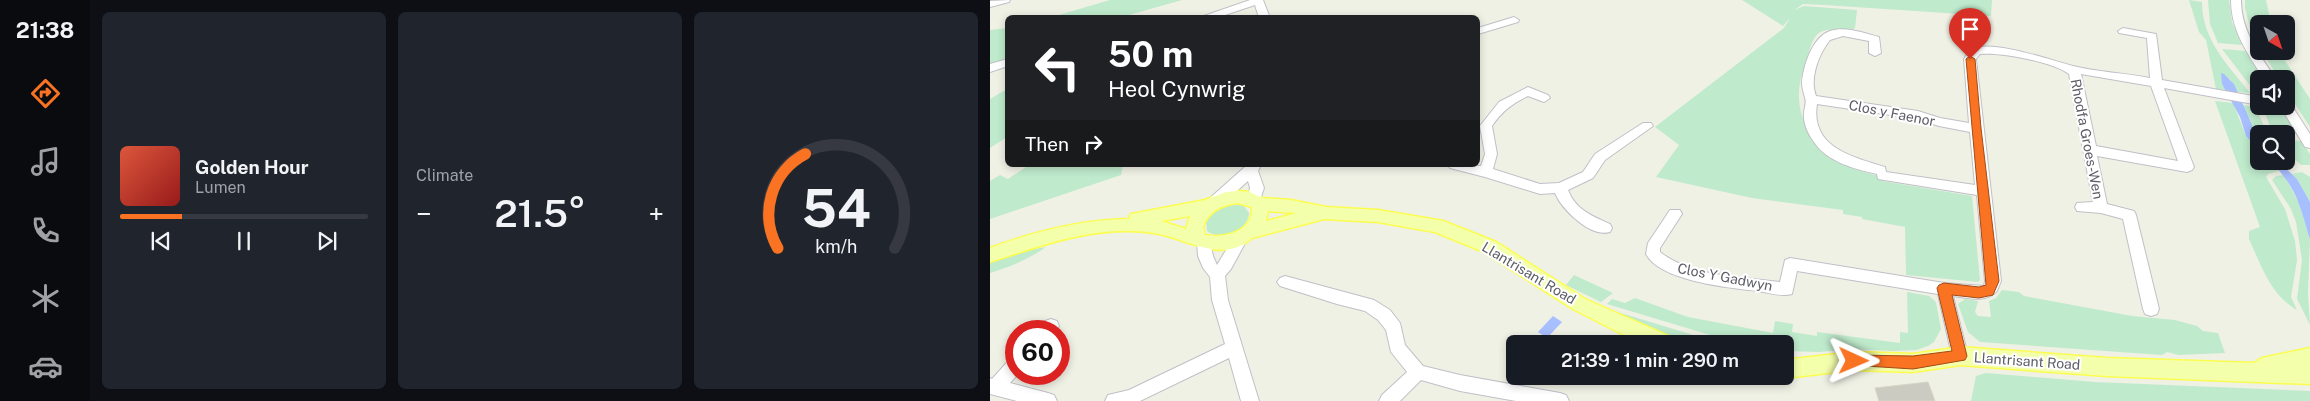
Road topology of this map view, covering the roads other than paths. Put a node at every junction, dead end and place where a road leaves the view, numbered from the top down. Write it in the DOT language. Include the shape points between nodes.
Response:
graph roads {
  1 [pos="1005,0"];
  2 [pos="1258,0"];
  3 [pos="2236,0"];
  4 [pos="990,4"];
  5 [pos="1212,15"];
  6 [pos="1264,15"];
  7 [pos="1514,20"];
  8 [pos="1480,30"];
  9 [pos="2123,31"];
  10 [pos="1875,53"];
  11 [pos="1005,63"];
  12 [pos="990,68"];
  13 [pos="2072,70"];
  14 [pos="2265,70"];
  15 [pos="2156,84"];
  16 [pos="1544,98"];
  17 [pos="1810,98"];
  18 [pos="2250,100"];
  19 [pos="2292,115"];
  20 [pos="1647,126"];
  21 [pos="1976,128"];
  22 [pos="2310,144"];
  23 [pos="2090,150"];
  24 [pos="1464,167"];
  25 [pos="1252,168"];
  26 [pos="1486,172"];
  27 [pos="1560,188"];
  28 [pos="1984,191"];
  29 [pos="1257,202"];
  30 [pos="1212,204"];
  31 [pos="2082,207"];
  32 [pos="2101,208"];
  33 [pos="1326,213"];
  34 [pos="1675,214"];
  35 [pos="1084,228"];
  36 [pos="1605,228"];
  37 [pos="1245,234"];
  38 [pos="1201,240"];
  39 [pos="990,255"];
  40 [pos="1216,274"];
  41 [pos="1285,282"];
  42 [pos="1944,288"];
  43 [pos="2151,310"];
  44 [pos="1645,335"];
  45 [pos="1233,348"];
  46 [pos="1960,356"];
  47 [pos="2310,357"];
  48 [pos="1794,368"];
  49 [pos="2240,371"];
  50 [pos="1418,372"];
  51 [pos="1005,375"];
  52 [pos="2310,375"];
  53 [pos="993,386"];
  54 [pos="1048,401"];
  55 [pos="1114,401"];
  56 [pos="1250,401"];
  57 [pos="1388,401"];
  58 [pos="1560,401"];
  1 -- 4 [label="street"];
  2 -- 5 [label="street"];
  2 -- 6 [label="street"];
  3 -- 14 [label="street" via="2241,29"];
  7 -- 8 [label="street"];
  9 -- 15 [label="street" via="2152,36"];
  10 -- 17 [label="street" via="1875,38 1831,34 1823,40 1810,72 1807,89"];
  11 -- 12 [label="street"];
  13 -- 15 [label="street" via="2089,70"];
  13 -- 21 [label="street" via="2000,52 1978,51 1970,59"];
  13 -- 23 [label="street, Rhodfa Groes-Wen"];
  15 -- 18 [label="street"];
  15 -- 23 [label="street" via="2187,168"];
  16 -- 26 [label="street" via="1528,88 1503,105 1486,126 1491,154"];
  17 -- 21 [label="street, Clos y Faenor"];
  17 -- 28 [label="street" via="1812,128 1826,147 1850,162 1882,173"];
  19 -- 22 [label="street"];
  20 -- 27 [label="street" via="1593,156 1588,174"];
  21 -- 28 [label="street"];
  23 -- 32 [label="street, Rhodfa Groes-Wen"];
  24 -- 26 [label="street"];
  25 -- 29 [label="street"];
  25 -- 30 [label="street"];
  26 -- 27 [label="street" via="1540,189"];
  27 -- 36 [label="street" via="1566,205"];
  28 -- 42 [label="street" via="1992,287 1979,293"];
  29 -- 30 [label="main road, Llantrisant Road" via="1236,196"];
  29 -- 33 [label="main road, Llantrisant Road"];
  29 -- 37 [label="main road" via="1261,211 1259,218"];
  30 -- 35 [label="main road, Llantrisant Road"];
  30 -- 38 [label="main road" via="1195,224 1194,232"];
  31 -- 32 [label="street, Rhodfa Groes-Wen"];
  32 -- 43 [label="street, Rhodfa Groes-Wen" via="2129,215"];
  33 -- 37 [label="main road, Llantrisant Road"];
  33 -- 44 [label="main road, Llantrisant Road" via="1378,216 1437,226 1490,247 1579,304"];
  34 -- 42 [label="street, Clos Y Gadwyn" via="1653,247 1653,254 1665,265 1684,271 1787,289 1790,264"];
  35 -- 38 [label="main road, Llantrisant Road" via="1152,226"];
  35 -- 39 [label="main road, Llantrisant Road" via="1034,239"];
  37 -- 38 [label="main road, Llantrisant Road" via="1215,245"];
  37 -- 40 [label="street" via="1226,265"];
  38 -- 40 [label="street" via="1209,268"];
  40 -- 45 [label="street"];
  41 -- 50 [label="street" via="1369,305 1384,315 1394,328 1398,347 1405,359"];
  42 -- 46 [label="street"];
  45 -- 55 [label="street"];
  45 -- 56 [label="street"];
  46 -- 48 [label="main road, Llantrisant Road" via="1913,363 1854,361"];
  46 -- 49 [label="main road, Llantrisant Road" via="2107,367"];
  47 -- 49 [label="main road, Llantrisant Road"];
  49 -- 52 [label="main road, Llantrisant Road"];
  50 -- 57 [label="street"];
  50 -- 58 [label="street"];
  51 -- 53 [label="street"];
  53 -- 54 [label="street"];
}
